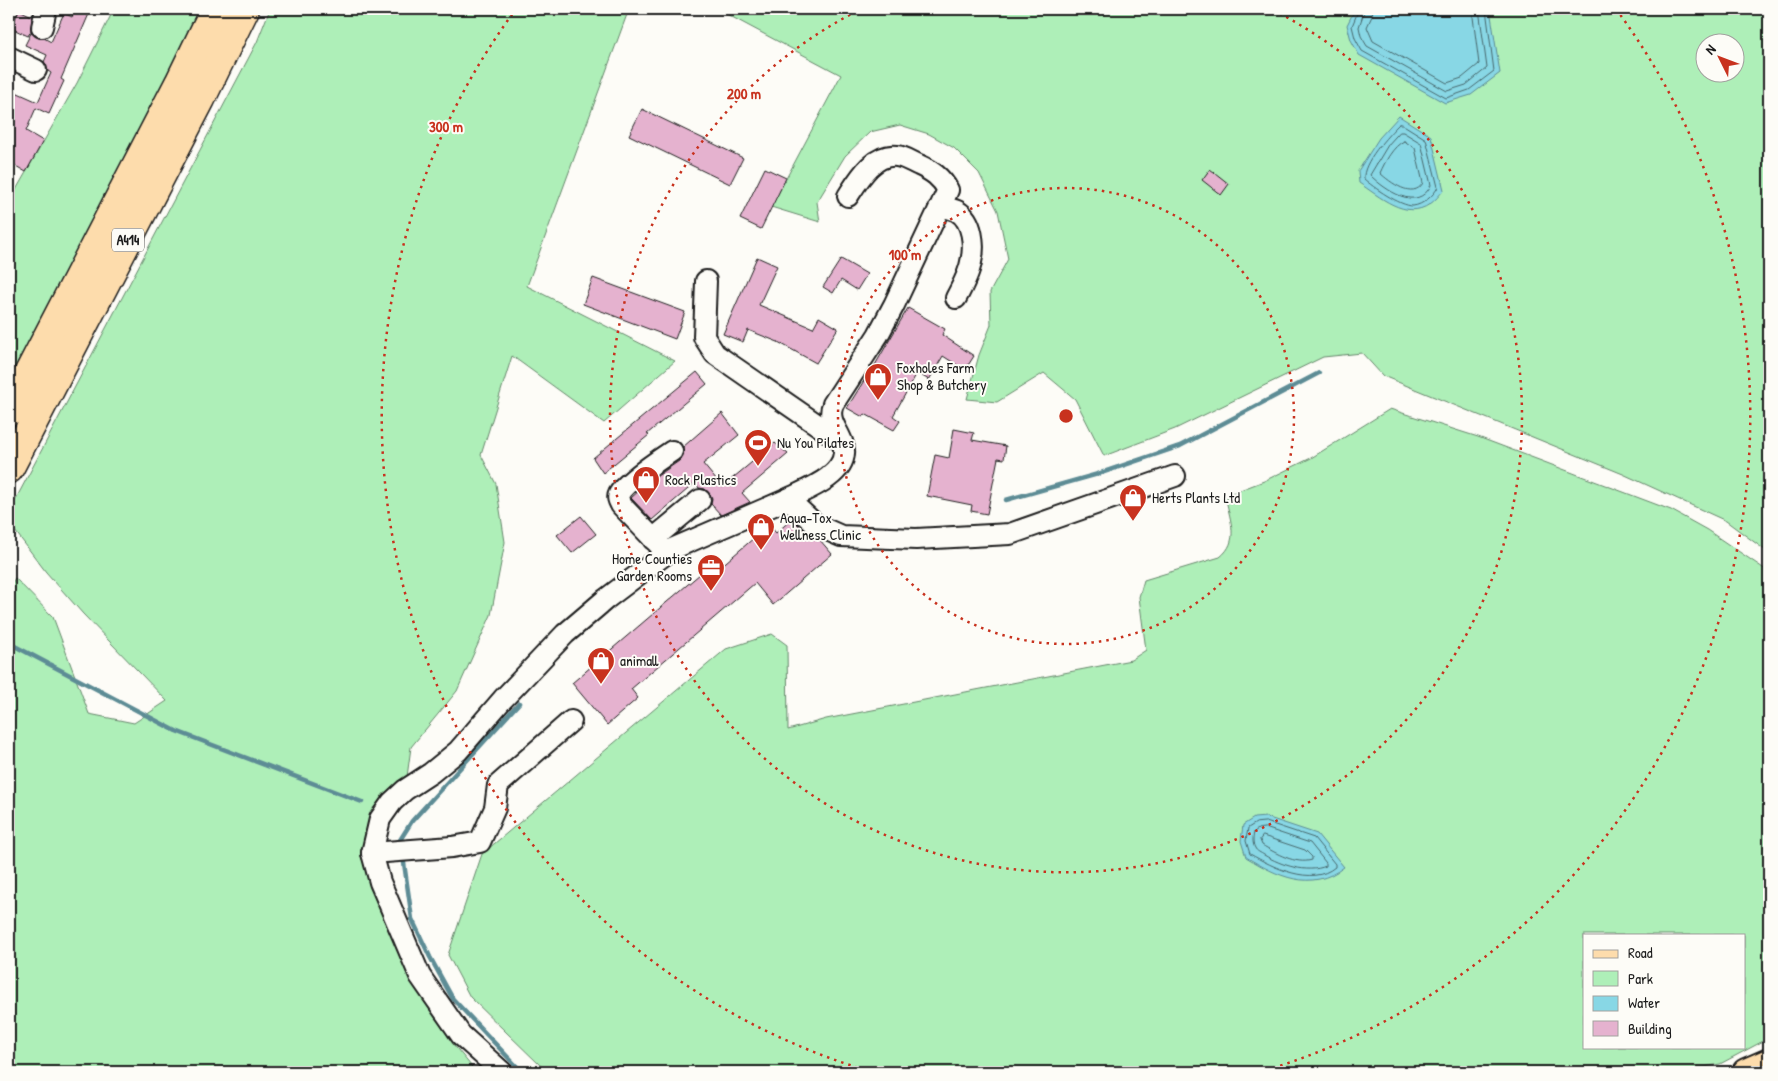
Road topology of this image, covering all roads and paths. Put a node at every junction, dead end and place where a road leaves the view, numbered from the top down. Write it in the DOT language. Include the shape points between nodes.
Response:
graph roads {
  1 [pos="215,9"];
  2 [pos="245,9"];
  3 [pos="9,57"];
  4 [pos="36,70"];
  5 [pos="848,196"];
  6 [pos="942,206"];
  7 [pos="706,281"];
  8 [pos="956,298"];
  9 [pos="9,411"];
  10 [pos="841,441"];
  11 [pos="672,450"];
  12 [pos="9,469"];
  13 [pos="1175,476"];
  14 [pos="788,499"];
  15 [pos="700,500"];
  16 [pos="660,546"];
  17 [pos="571,721"];
  18 [pos="372,853"];
  19 [pos="1769,1062"];
  20 [pos="502,1072"];
  21 [pos="1746,1072"];
  1 -- 9 [label="highway, A414"];
  2 -- 12 [label="highway, A414"];
  3 -- 4 [label="lane"];
  5 -- 6 [label="lane" via="871,165 895,156 931,170 943,181 948,190"];
  6 -- 8 [label="lane" via="964,217 973,243 972,261"];
  6 -- 10 [label="lane" via="878,335 833,404 831,418"];
  7 -- 10 [label="lane" via="704,337 716,354"];
  10 -- 14 [label="lane" via="844,454 838,468 827,479"];
  11 -- 16 [label="lane" via="626,486 618,499"];
  13 -- 14 [label="lane" via="1010,534 916,539 841,536 816,525"];
  14 -- 16 [label="lane" via="672,549"];
  15 -- 16 [label="lane"];
  16 -- 18 [label="lane" via="565,634 458,751 392,802 380,819"];
  17 -- 18 [label="lane" via="498,785 495,808 480,842"];
  18 -- 20 [label="lane" via="380,882 420,976 461,1035"];
  19 -- 21 [label="main road"];
}
